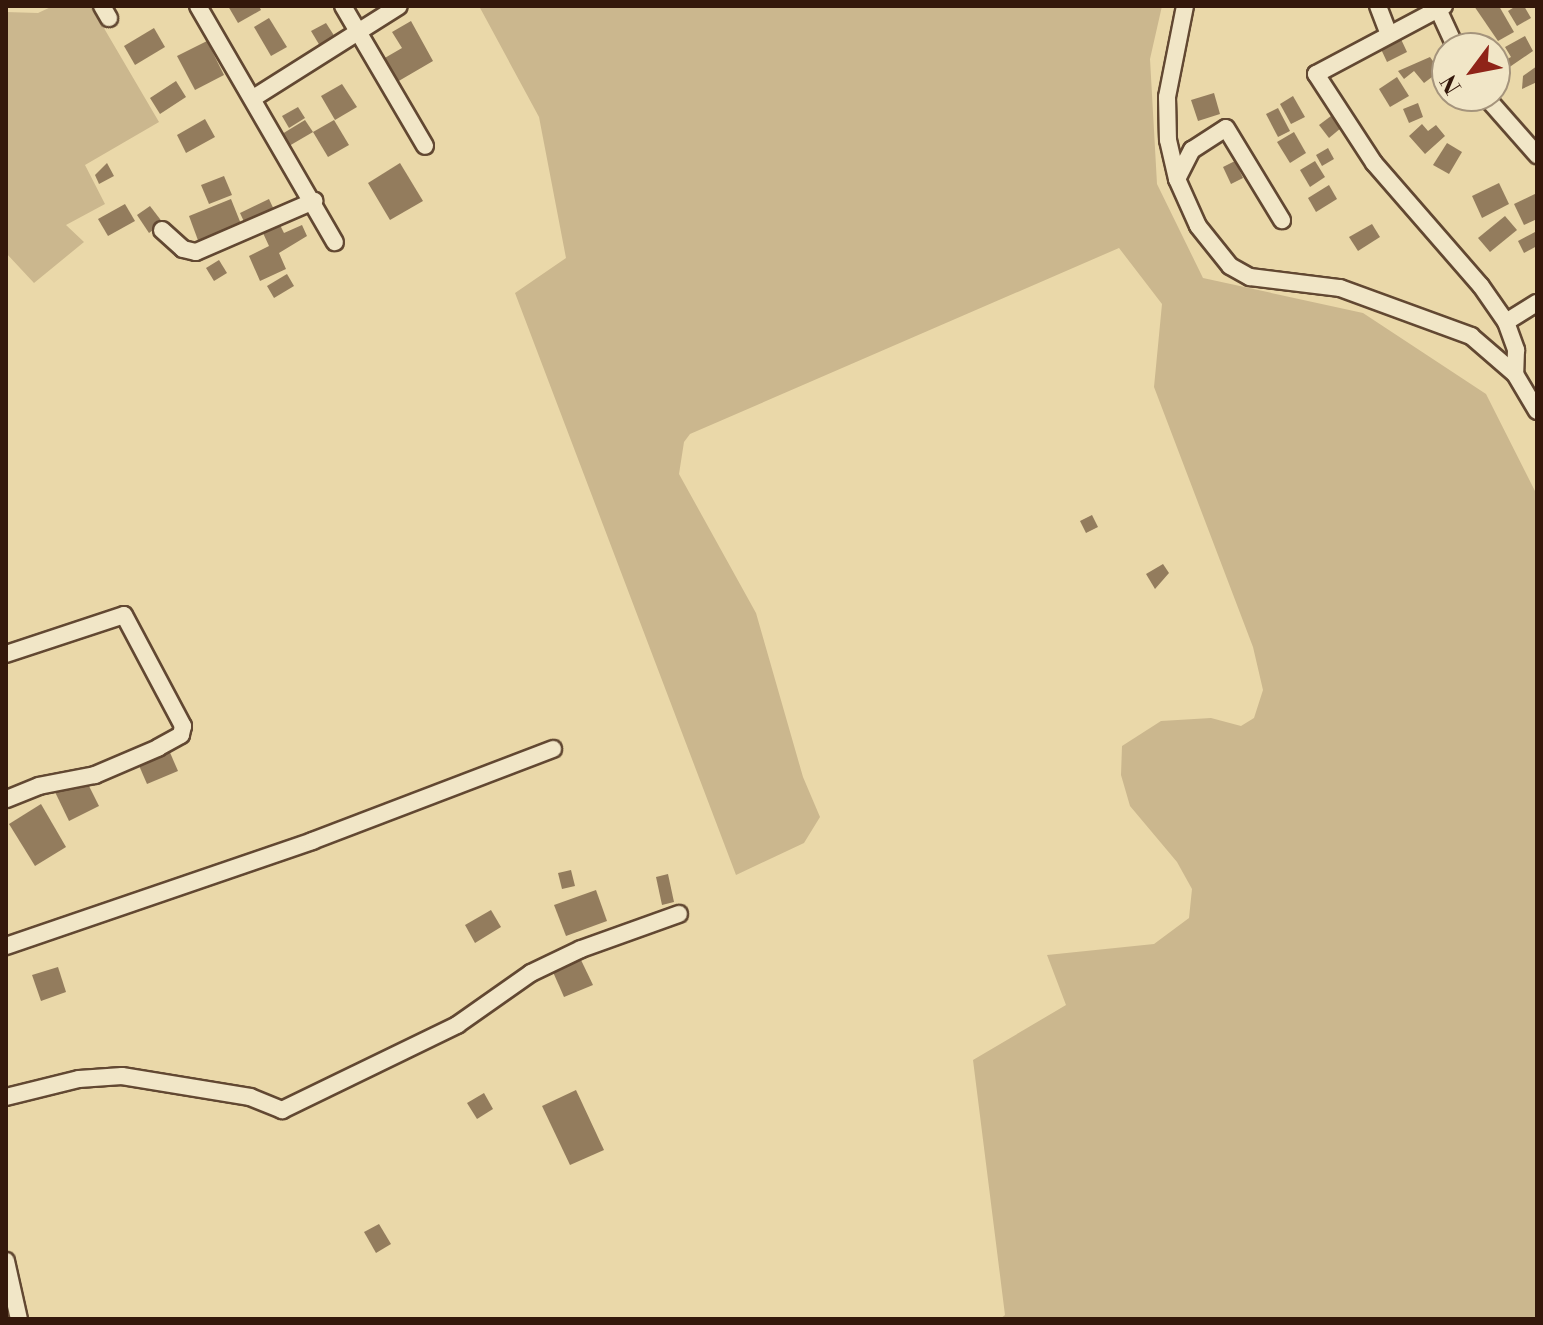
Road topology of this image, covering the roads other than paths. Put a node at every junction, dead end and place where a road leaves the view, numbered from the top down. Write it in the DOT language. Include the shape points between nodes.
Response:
graph roads {
  1 [pos="198,6"];
  2 [pos="343,6"];
  3 [pos="399,6"];
  4 [pos="1185,6"];
  5 [pos="1378,6"];
  6 [pos="1441,8"];
  7 [pos="359,32"];
  8 [pos="1388,32"];
  9 [pos="1450,32"];
  10 [pos="255,97"];
  11 [pos="1499,112"];
  12 [pos="425,146"];
  13 [pos="1537,155"];
  14 [pos="1177,179"];
  15 [pos="314,201"];
  16 [pos="1282,220"];
  17 [pos="162,230"];
  18 [pos="335,242"];
  19 [pos="1537,303"];
  20 [pos="1506,322"];
  21 [pos="1515,374"];
  22 [pos="1537,411"];
  23 [pos="6,654"];
  24 [pos="553,749"];
  25 [pos="6,799"];
  26 [pos="679,914"];
  27 [pos="6,946"];
  28 [pos="6,1097"];
  29 [pos="6,1261"];
  30 [pos="9,1304"];
  31 [pos="19,1319"];
  1 -- 10 [label="street"];
  2 -- 7 [label="street"];
  3 -- 7 [label="street"];
  4 -- 14 [label="street" via="1167,97 1168,140"];
  5 -- 8 [label="street"];
  6 -- 8 [label="street"];
  6 -- 9 [label="street"];
  7 -- 10 [label="street"];
  7 -- 12 [label="street"];
  8 -- 20 [label="street" via="1316,74 1374,163"];
  10 -- 15 [label="street"];
  11 -- 13 [label="street"];
  14 -- 16 [label="street" via="1192,150 1226,128"];
  14 -- 21 [label="street" via="1198,226 1230,266 1250,277 1340,288 1408,309 1471,336"];
  15 -- 17 [label="street" via="196,252 183,249"];
  15 -- 18 [label="street"];
  19 -- 20 [label="street"];
  20 -- 21 [label="street" via="1516,350"];
  21 -- 22 [label="street"];
  23 -- 25 [label="street" via="124,615 183,726 181,735 158,748 95,775"];
  24 -- 27 [label="street" via="312,841"];
  26 -- 28 [label="street" via="556,961 457,1025 282,1110 250,1097 122,1076 79,1079"];
  29 -- 30 [label="street"];
  30 -- 31 [label="street"];
}
